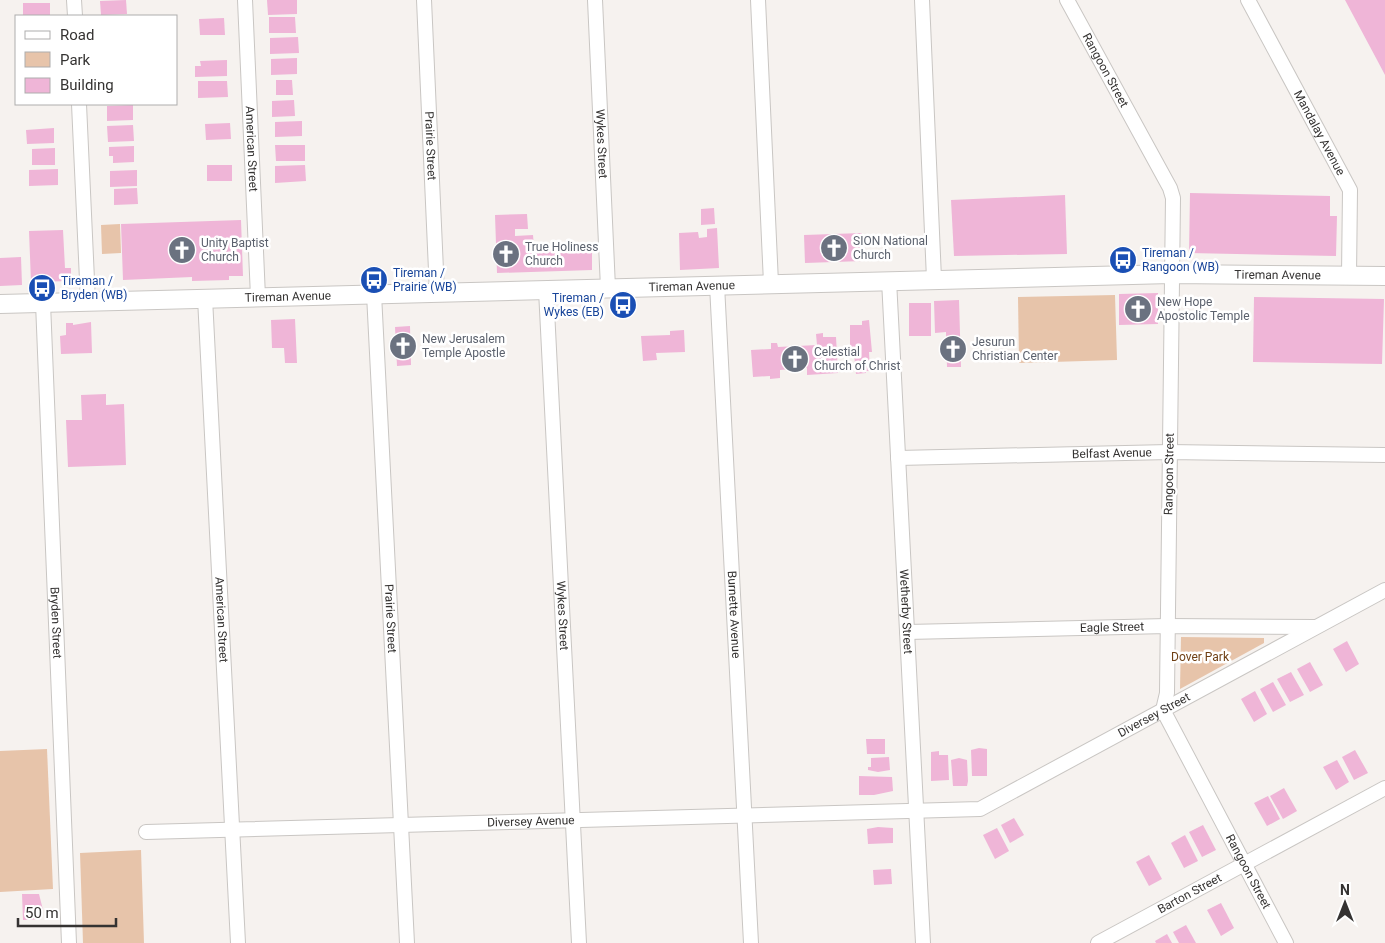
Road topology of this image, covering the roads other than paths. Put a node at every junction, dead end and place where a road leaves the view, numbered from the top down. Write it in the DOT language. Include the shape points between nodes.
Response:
graph roads {
  1 [pos="74,0"];
  2 [pos="245,0"];
  3 [pos="424,0"];
  4 [pos="595,0"];
  5 [pos="758,0"];
  6 [pos="922,0"];
  7 [pos="1067,0"];
  8 [pos="1248,0"];
  9 [pos="75,15"];
  10 [pos="79,105"];
  11 [pos="1171,274"];
  12 [pos="1349,276"];
  13 [pos="1385,276"];
  14 [pos="934,279"];
  15 [pos="889,280"];
  16 [pos="771,284"];
  17 [pos="718,285"];
  18 [pos="608,288"];
  19 [pos="546,290"];
  20 [pos="437,293"];
  21 [pos="374,294"];
  22 [pos="258,297"];
  23 [pos="205,298"];
  24 [pos="88,302"];
  25 [pos="43,303"];
  26 [pos="0,304"];
  27 [pos="1169,452"];
  28 [pos="1385,455"];
  29 [pos="898,458"];
  30 [pos="1385,590"];
  31 [pos="1167,626"];
  32 [pos="1317,627"];
  33 [pos="907,632"];
  34 [pos="1163,710"];
  35 [pos="1385,788"];
  36 [pos="916,811"];
  37 [pos="744,815"];
  38 [pos="573,820"];
  39 [pos="401,824"];
  40 [pos="232,829"];
  41 [pos="146,832"];
  42 [pos="1244,864"];
  43 [pos="69,943"];
  44 [pos="238,943"];
  45 [pos="407,943"];
  46 [pos="579,943"];
  47 [pos="751,943"];
  48 [pos="923,943"];
  49 [pos="1098,943"];
  50 [pos="1286,943"];
  1 -- 9 [label="street"];
  2 -- 22 [label="street, American Street"];
  3 -- 20 [label="street, Prairie Street"];
  4 -- 18 [label="street, Wykes Street"];
  5 -- 16 [label="street"];
  6 -- 14 [label="street"];
  7 -- 11 [label="street, Rangoon Street" via="1170,188 1173,198"];
  8 -- 12 [label="street, Mandalay Avenue" via="1350,190"];
  10 -- 24 [label="street"];
  11 -- 12 [label="street, Tireman Avenue"];
  11 -- 14 [label="street, Tireman Avenue"];
  11 -- 27 [label="street, Rangoon Street"];
  12 -- 13 [label="street, Tireman Avenue"];
  14 -- 15 [label="street, Tireman Avenue"];
  15 -- 16 [label="street, Tireman Avenue"];
  15 -- 29 [label="street, Wetherby Street"];
  16 -- 17 [label="street, Tireman Avenue"];
  17 -- 18 [label="street, Tireman Avenue"];
  17 -- 37 [label="street, Burnette Avenue"];
  18 -- 19 [label="street, Tireman Avenue"];
  19 -- 20 [label="street, Tireman Avenue"];
  19 -- 38 [label="street, Wykes Street"];
  20 -- 21 [label="street, Tireman Avenue"];
  21 -- 22 [label="street, Tireman Avenue"];
  21 -- 39 [label="street, Prairie Street"];
  22 -- 23 [label="street, Tireman Avenue"];
  23 -- 24 [label="street, Tireman Avenue"];
  23 -- 40 [label="street, American Street"];
  24 -- 25 [label="street, Tireman Avenue"];
  25 -- 26 [label="street, Tireman Avenue"];
  25 -- 43 [label="street, Bryden Street"];
  27 -- 28 [label="street, Belfast Avenue"];
  27 -- 29 [label="street, Belfast Avenue"];
  27 -- 31 [label="street, Rangoon Street"];
  29 -- 33 [label="street, Wetherby Street"];
  30 -- 32 [label="street, Diversey Street"];
  31 -- 32 [label="street, Eagle Street"];
  31 -- 33 [label="street, Eagle Street"];
  31 -- 34 [label="street, Rangoon Street" via="1167,693"];
  32 -- 34 [label="street, Diversey Street"];
  33 -- 36 [label="street, Wetherby Street"];
  34 -- 36 [label="street, Diversey Street" via="980,809"];
  34 -- 42 [label="street, Rangoon Street"];
  35 -- 42 [label="street, Barton Street"];
  36 -- 37 [label="street, Diversey Avenue"];
  36 -- 48 [label="street, Wetherby Street"];
  37 -- 38 [label="street, Diversey Avenue"];
  37 -- 47 [label="street, Burnette Avenue"];
  38 -- 39 [label="street, Diversey Avenue"];
  38 -- 46 [label="street, Wykes Street"];
  39 -- 40 [label="street, Diversey Avenue"];
  39 -- 45 [label="street, Prairie Street"];
  40 -- 41 [label="street, Diversey Avenue"];
  40 -- 44 [label="street, American Street"];
  42 -- 49 [label="street, Barton Street"];
  42 -- 50 [label="street, Rangoon Street"];
}
